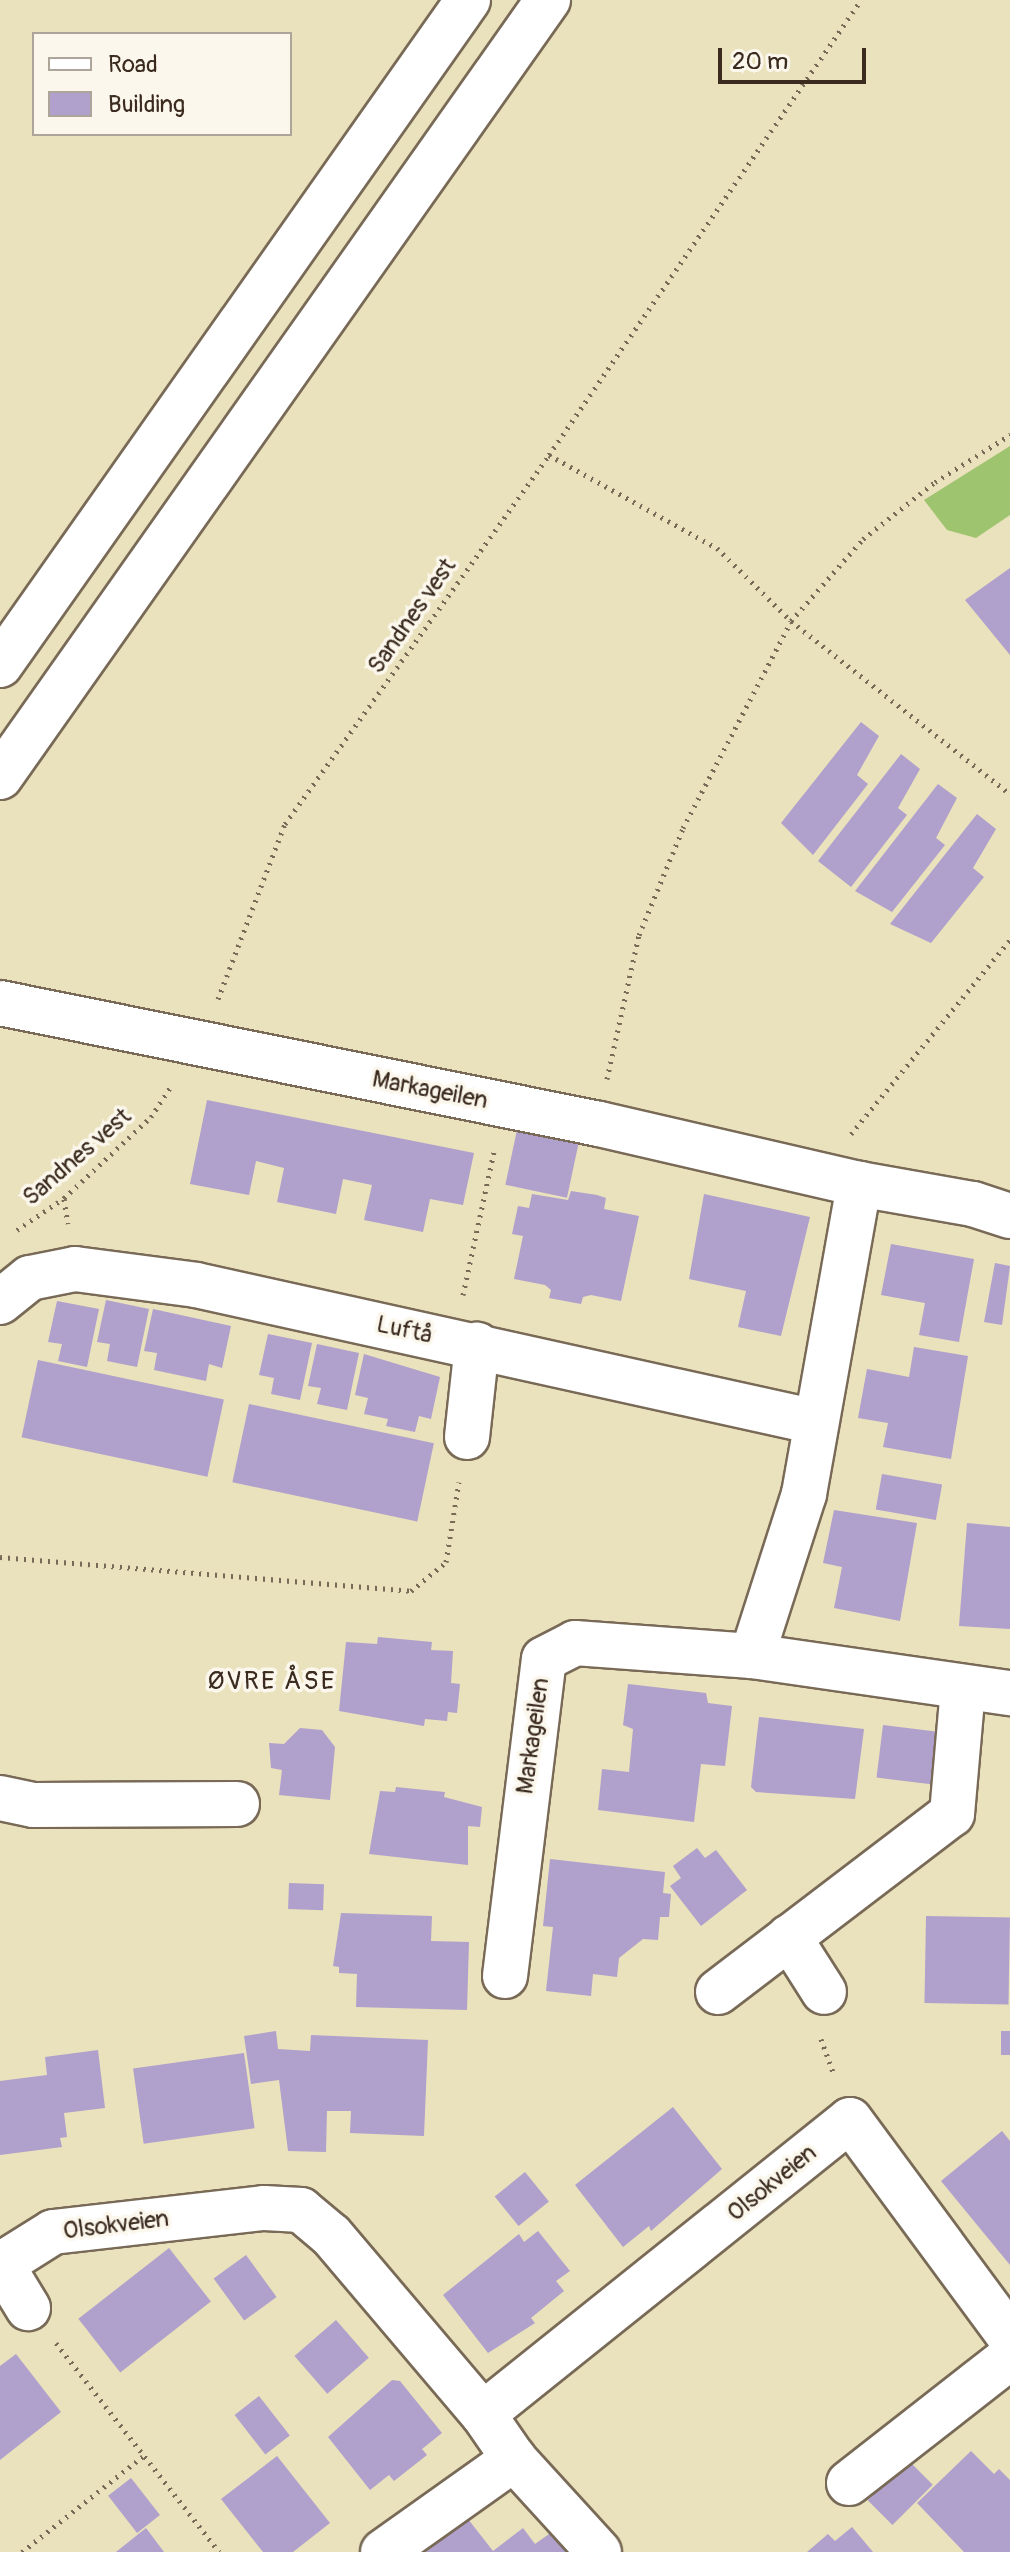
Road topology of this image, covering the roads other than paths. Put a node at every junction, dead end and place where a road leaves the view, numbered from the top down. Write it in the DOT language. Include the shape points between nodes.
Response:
graph roads {
  1 [pos="468,0"];
  2 [pos="548,0"];
  3 [pos="0,665"];
  4 [pos="0,777"];
  5 [pos="0,1003"];
  6 [pos="845,1179"];
  7 [pos="1010,1216"];
  8 [pos="0,1302"];
  9 [pos="466,1343"];
  10 [pos="816,1422"];
  11 [pos="467,1437"];
  12 [pos="752,1656"];
  13 [pos="963,1687"];
  14 [pos="1010,1693"];
  15 [pos="0,1798"];
  16 [pos="237,1804"];
  17 [pos="789,1937"];
  18 [pos="505,1976"];
  19 [pos="718,1992"];
  20 [pos="824,1992"];
  21 [pos="1,2263"];
  22 [pos="28,2308"];
  23 [pos="1010,2337"];
  24 [pos="1010,2357"];
  25 [pos="483,2414"];
  26 [pos="514,2459"];
  27 [pos="849,2483"];
  28 [pos="383,2552"];
  29 [pos="599,2552"];
  1 -- 3 [label="main road"];
  2 -- 4 [label="main road"];
  5 -- 6 [label="main road, Markageilen"];
  6 -- 7 [label="main road, Markageilen"];
  6 -- 10 [label="main road"];
  8 -- 9 [label="main road, Luftå" via="30,1278 75,1269 196,1285"];
  9 -- 10 [label="main road, Luftå"];
  9 -- 11 [label="main road"];
  10 -- 12 [label="main road" via="804,1494"];
  12 -- 13 [label="main road, Markageilen"];
  12 -- 18 [label="main road, Markageilen" via="575,1643 544,1659"];
  13 -- 14 [label="main road, Markageilen"];
  13 -- 17 [label="main road" via="952,1814"];
  15 -- 16 [label="main road" via="33,1805"];
  17 -- 19 [label="main road"];
  17 -- 20 [label="main road"];
  21 -- 22 [label="main road"];
  21 -- 25 [label="main road, Olsokveien" via="53,2232 264,2208 301,2210 331,2235"];
  23 -- 25 [label="main road, Olsokveien" via="850,2120"];
  24 -- 27 [label="main road"];
  25 -- 26 [label="main road, Olsokveien"];
  26 -- 28 [label="main road"];
  26 -- 29 [label="main road, Olsokveien"];
}
